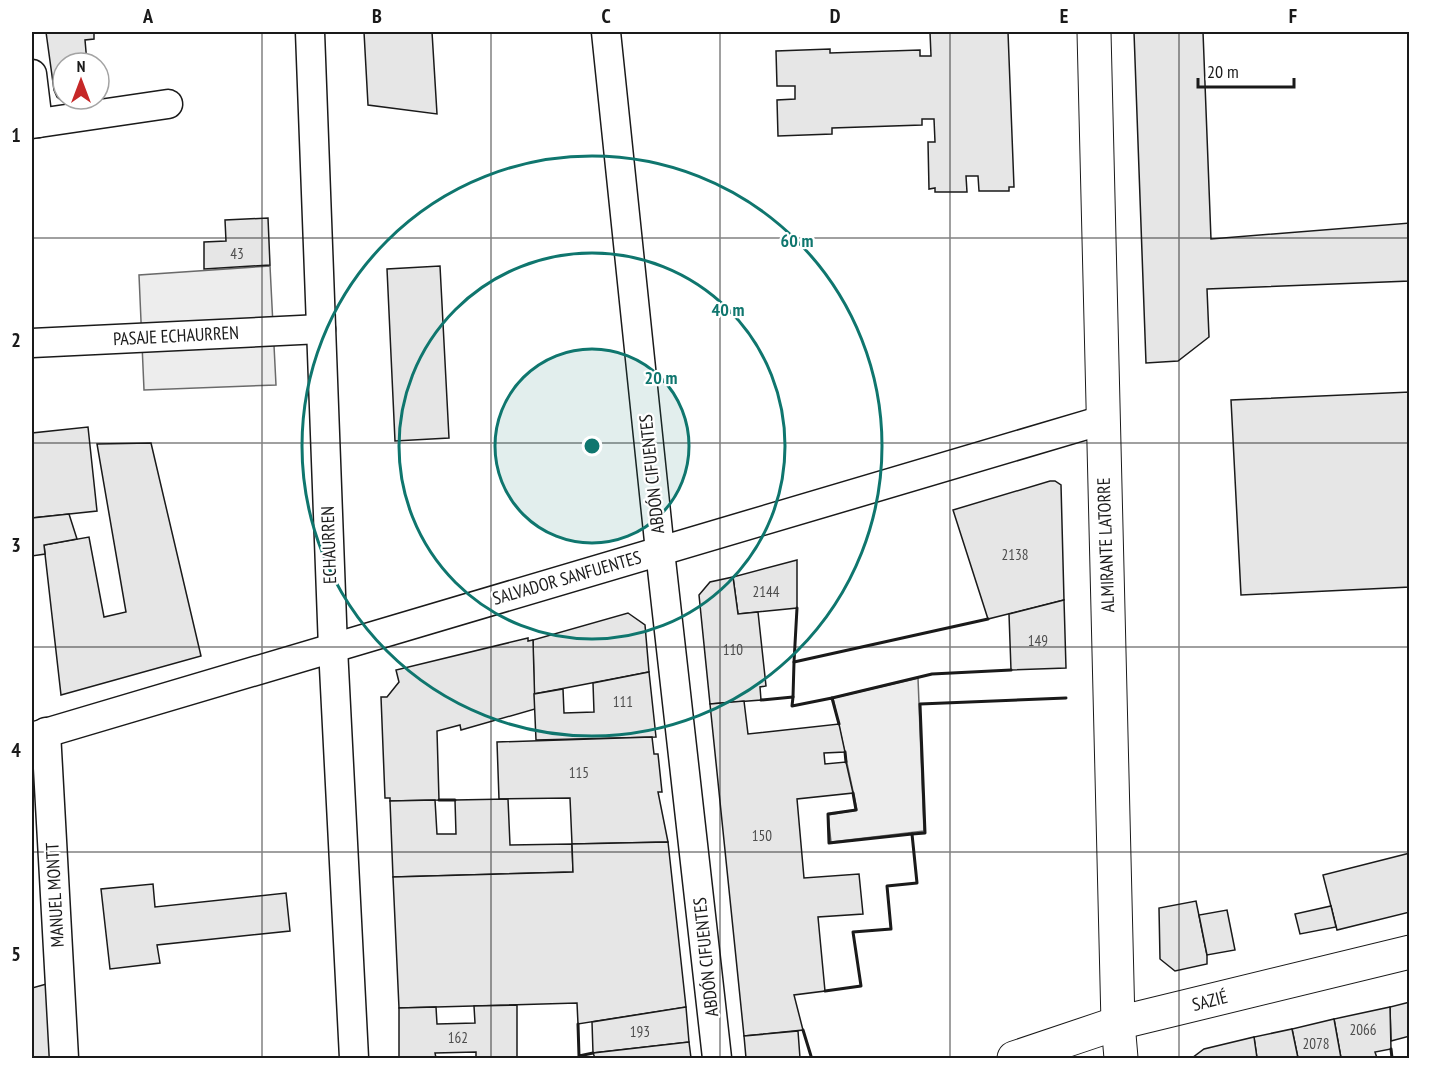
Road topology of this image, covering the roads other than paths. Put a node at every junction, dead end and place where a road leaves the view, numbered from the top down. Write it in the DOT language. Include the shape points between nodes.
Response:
graph roads {
  1 [pos="310,32"];
  2 [pos="606,32"];
  3 [pos="1094,32"];
  4 [pos="32,74"];
  5 [pos="168,104"];
  6 [pos="34,123"];
  7 [pos="321,328"];
  8 [pos="32,343"];
  9 [pos="1103,420"];
  10 [pos="660,551"];
  11 [pos="333,648"];
  12 [pos="39,735"];
  13 [pos="1410,952"];
  14 [pos="1118,1023"];
  15 [pos="64,1059"];
  16 [pos="354,1059"];
  17 [pos="717,1059"];
  18 [pos="1014,1059"];
  19 [pos="1120,1059"];
  1 -- 7 [label="street, ECHAURREN"];
  2 -- 10 [label="street, ABDÓN CIFUENTES"];
  3 -- 9 [label="main road, ALMIRANTE LATORRE"];
  4 -- 6 [label="street"];
  5 -- 6 [label="street"];
  7 -- 8 [label="street, PASAJE ECHAURREN"];
  7 -- 11 [label="street, ECHAURREN"];
  9 -- 10 [label="street, SALVADOR SANFUENTES"];
  9 -- 14 [label="main road, ALMIRANTE LATORRE"];
  10 -- 11 [label="street, SALVADOR SANFUENTES"];
  10 -- 17 [label="street, ABDÓN CIFUENTES"];
  11 -- 12 [label="street, SALVADOR SANFUENTES"];
  11 -- 16 [label="street, ECHAURREN"];
  12 -- 15 [label="street, MANUEL MONTT"];
  13 -- 14 [label="main road, SAZIÉ"];
  14 -- 18 [label="main road, SAZIÉ"];
  14 -- 19 [label="main road, ALMIRANTE LATORRE"];
}
